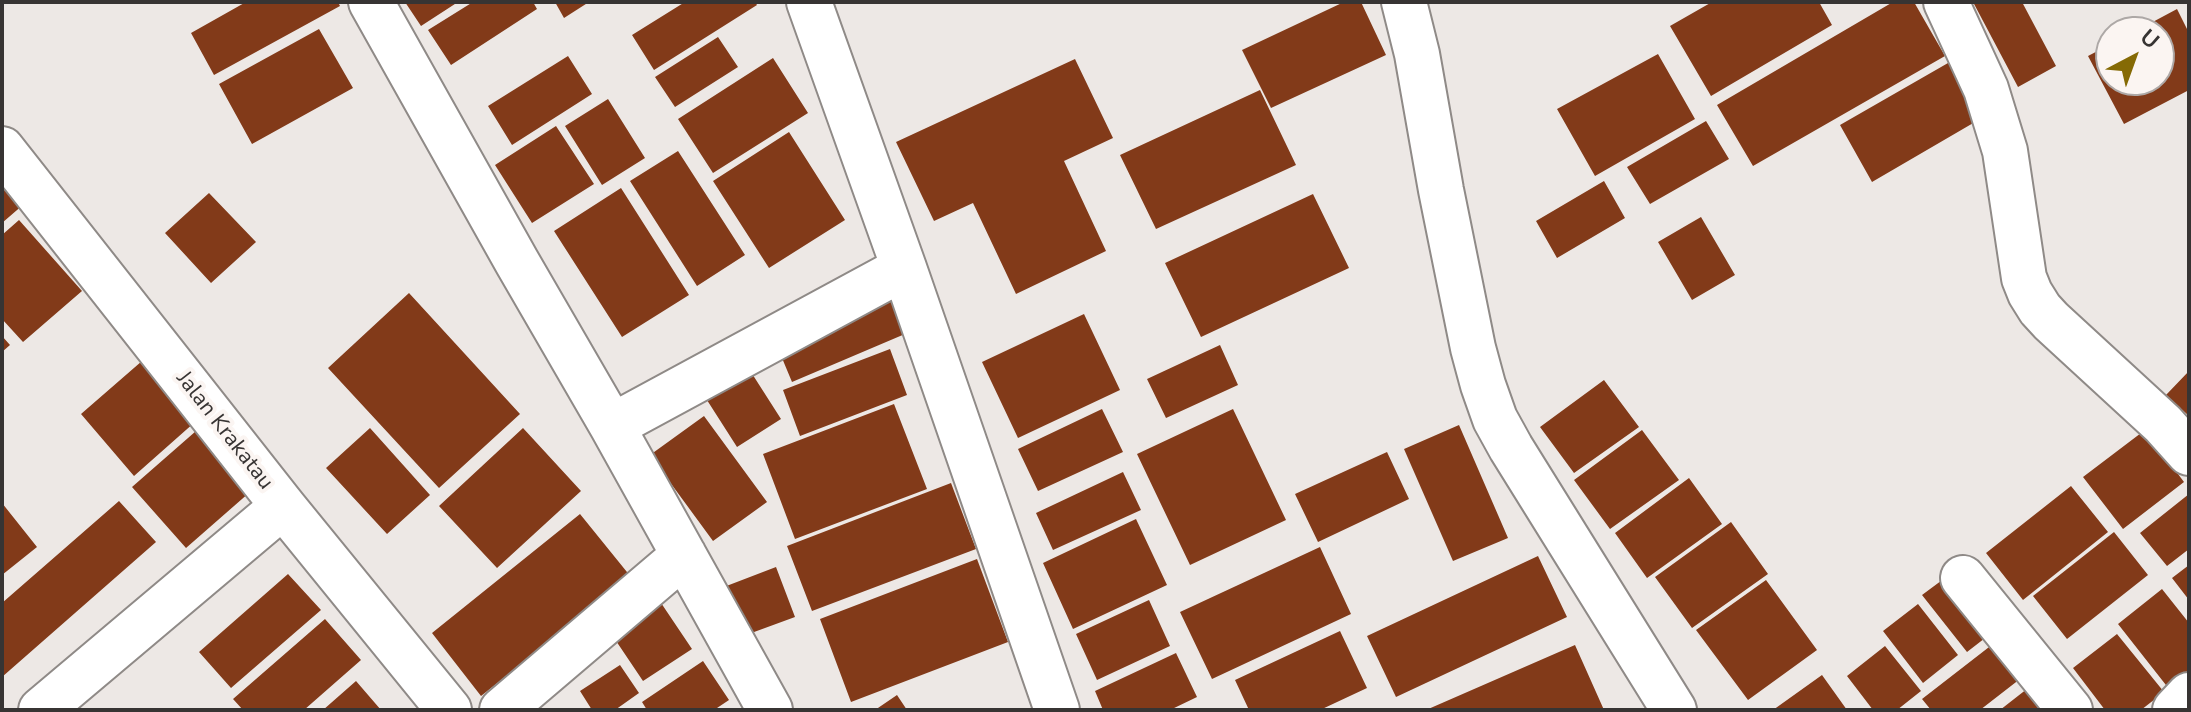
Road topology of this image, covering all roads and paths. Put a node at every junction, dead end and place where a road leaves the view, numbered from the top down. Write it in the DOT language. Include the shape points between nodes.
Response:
graph roads {
  1 [pos="371,2"];
  2 [pos="809,2"];
  3 [pos="1404,2"];
  4 [pos="1946,2"];
  5 [pos="2,149"];
  6 [pos="904,268"];
  7 [pos="612,426"];
  8 [pos="2189,453"];
  9 [pos="283,506"];
  10 [pos="684,555"];
  11 [pos="1963,578"];
  12 [pos="2189,695"];
  13 [pos="41,710"];
  14 [pos="449,710"];
  15 [pos="502,710"];
  16 [pos="770,710"];
  17 [pos="1057,710"];
  18 [pos="1674,710"];
  19 [pos="2070,710"];
  20 [pos="2175,710"];
  1 -- 7 [label="street"];
  2 -- 6 [label="street"];
  3 -- 18 [label="street" via="1473,348 1495,419"];
  4 -- 8 [label="street" via="1986,89 2005,151 2030,293 2051,321"];
  5 -- 9 [label="street, Jalan Krakatau"];
  6 -- 7 [label="street"];
  6 -- 17 [label="street"];
  7 -- 10 [label="street"];
  9 -- 13 [label="street"];
  9 -- 14 [label="street, Jalan Krakatau"];
  10 -- 15 [label="street"];
  10 -- 16 [label="street"];
  11 -- 19 [label="street"];
  12 -- 20 [label="street"];
}
